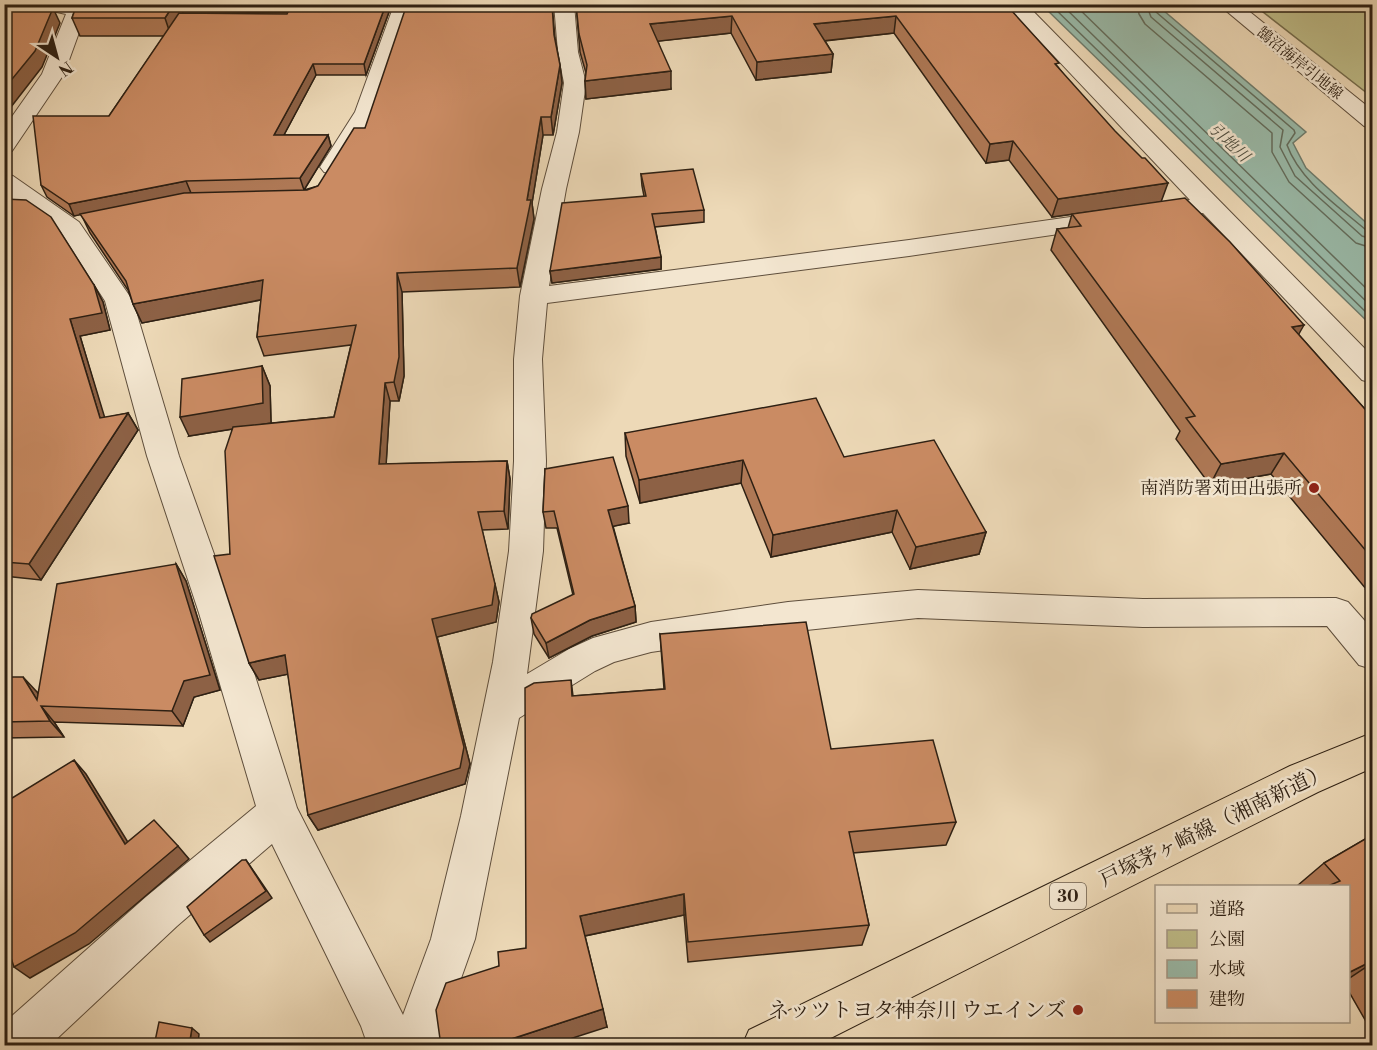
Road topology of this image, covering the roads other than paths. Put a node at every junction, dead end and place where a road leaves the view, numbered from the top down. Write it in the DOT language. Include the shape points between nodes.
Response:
graph roads {
  1 [pos="45,4"];
  2 [pos="404,4"];
  3 [pos="564,4"];
  4 [pos="1014,4"];
  5 [pos="1227,4"];
  6 [pos="77,10"];
  7 [pos="1372,121"];
  8 [pos="4,146"];
  9 [pos="4,181"];
  10 [pos="319,189"];
  11 [pos="1209,205"];
  12 [pos="534,296"];
  13 [pos="1372,373"];
  14 [pos="1372,654"];
  15 [pos="502,709"];
  16 [pos="1372,750"];
  17 [pos="278,813"];
  18 [pos="14,1046"];
  19 [pos="391,1046"];
  20 [pos="414,1046"];
  21 [pos="765,1046"];
  1 -- 6 [label="street"];
  2 -- 6 [label="street"];
  2 -- 10 [label="street" via="366,112"];
  3 -- 12 [label="street" via="568,51 576,83"];
  4 -- 11 [label="street"];
  5 -- 7 [label="street, 鵠沼海岸引地線"];
  6 -- 8 [label="street" via="53,74"];
  9 -- 17 [label="street" via="82,225 119,301 163,456 217,613"];
  11 -- 12 [label="street"];
  11 -- 13 [label="street"];
  12 -- 15 [label="street" via="528,359 530,461 526,551"];
  14 -- 15 [label="street" via="1336,612 1143,613 918,604 788,616 606,649"];
  15 -- 20 [label="street" via="453,939"];
  16 -- 21 [label="main road, 戸塚茅ヶ崎線（湘南新道） / 30" via="1304,779"];
  17 -- 18 [label="street" via="162,911"];
  17 -- 19 [label="street" via="381,1018"];
}
